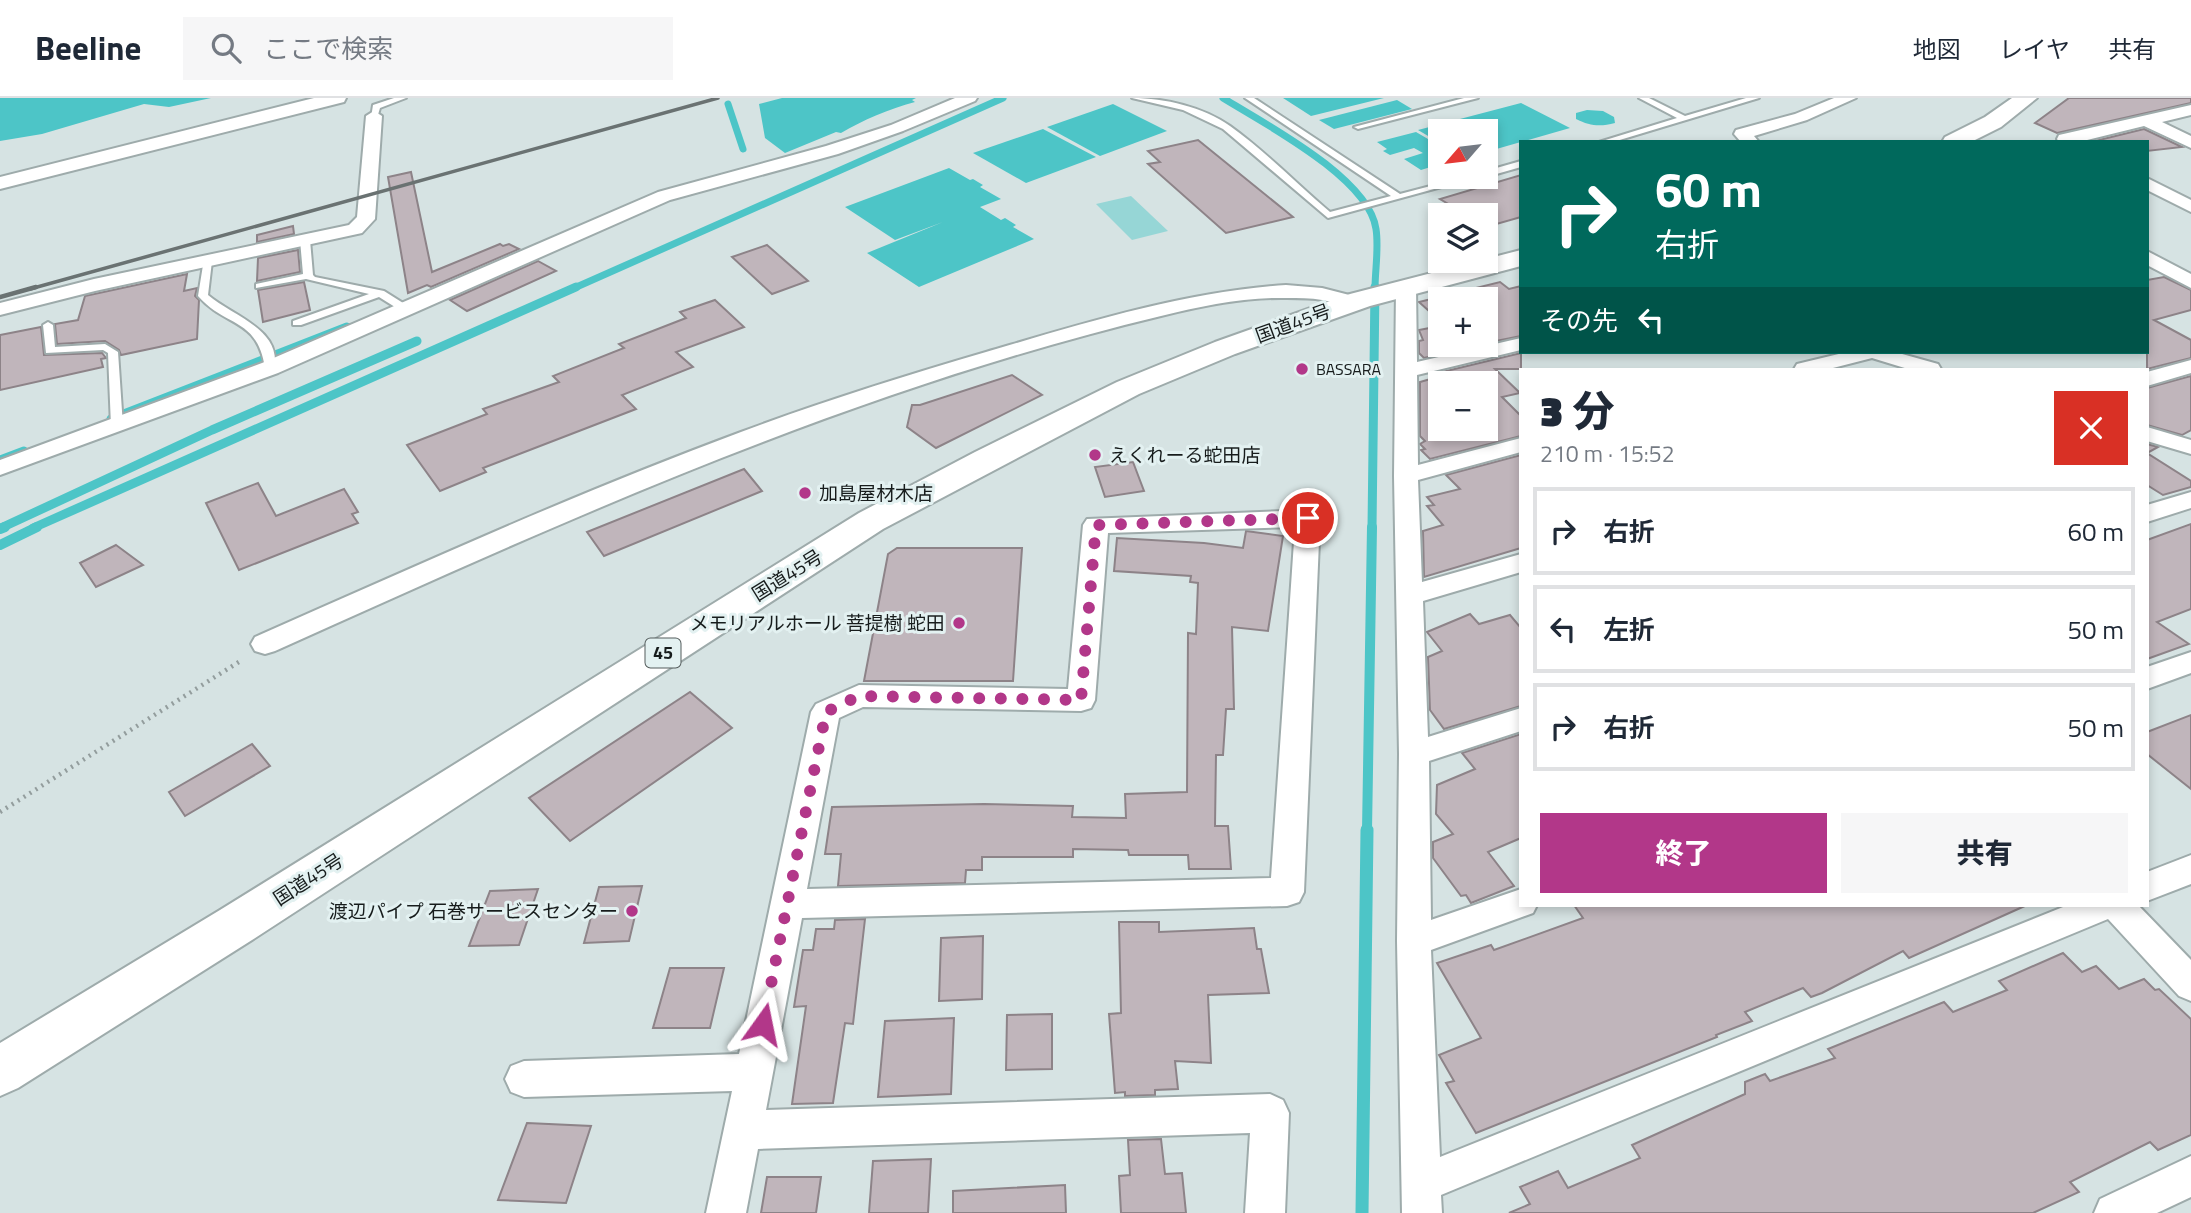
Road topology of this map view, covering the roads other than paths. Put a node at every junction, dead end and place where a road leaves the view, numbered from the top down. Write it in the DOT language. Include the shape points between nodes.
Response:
graph roads {
  1 [pos="337,98"];
  2 [pos="402,98"];
  3 [pos="969,98"];
  4 [pos="1136,98"];
  5 [pos="1249,98"];
  6 [pos="1474,98"];
  7 [pos="1643,98"];
  8 [pos="1755,98"];
  9 [pos="1848,98"];
  10 [pos="2026,98"];
  11 [pos="2191,110"];
  12 [pos="374,116"];
  13 [pos="1686,119"];
  14 [pos="2146,120"];
  15 [pos="1358,127"];
  16 [pos="1610,140"];
  17 [pos="1749,140"];
  18 [pos="1957,140"];
  19 [pos="2067,140"];
  20 [pos="2191,143"];
  21 [pos="1519,165"];
  22 [pos="1498,171"];
  23 [pos="0,183"];
  24 [pos="2149,184"];
  25 [pos="1429,189"];
  26 [pos="1399,197"];
  27 [pos="2191,207"];
  28 [pos="304,240"];
  29 [pos="2149,258"];
  30 [pos="1519,259"];
  31 [pos="207,261"];
  32 [pos="2167,268"];
  33 [pos="2149,273"];
  34 [pos="307,276"];
  35 [pos="2191,282"];
  36 [pos="260,286"];
  37 [pos="380,293"];
  38 [pos="1378,295"];
  39 [pos="0,309"];
  40 [pos="407,310"];
  41 [pos="297,323"];
  42 [pos="48,325"];
  43 [pos="1519,344"];
  44 [pos="1864,354"];
  45 [pos="1879,354"];
  46 [pos="270,359"];
  47 [pos="2191,366"];
  48 [pos="1809,368"];
  49 [pos="1927,368"];
  50 [pos="1405,371"];
  51 [pos="2149,378"];
  52 [pos="117,420"];
  53 [pos="2149,435"];
  54 [pos="1519,447"];
  55 [pos="2191,447"];
  56 [pos="0,468"];
  57 [pos="1406,476"];
  58 [pos="2191,500"];
  59 [pos="2149,513"];
  60 [pos="1519,564"];
  61 [pos="1410,595"];
  62 [pos="265,644"];
  63 [pos="2191,662"];
  64 [pos="2149,677"];
  65 [pos="1519,720"];
  66 [pos="1414,754"];
  67 [pos="2191,869"];
  68 [pos="2149,886"];
  69 [pos="788,904"];
  70 [pos="1519,904"];
  71 [pos="2100,907"];
  72 [pos="2120,907"];
  73 [pos="1414,941"];
  74 [pos="2191,985"];
  75 [pos="0,1071"];
  76 [pos="753,1072"];
  77 [pos="524,1079"];
  78 [pos="744,1130"];
  79 [pos="2191,1176"];
  80 [pos="1421,1198"];
  81 [pos="726,1213"];
  82 [pos="1265,1213"];
  83 [pos="2113,1213"];
  1 -- 23 [label="street"];
  2 -- 12 [label="lane" via="376,107"];
  3 -- 40 [label="street" via="832,150 664,196"];
  4 -- 26 [label="lane" via="1185,108 1226,127 1328,215"];
  5 -- 26 [label="lane"];
  6 -- 15 [label="lane"];
  7 -- 13 [label="lane"];
  8 -- 13 [label="lane"];
  9 -- 17 [label="street" via="1742,134"];
  10 -- 18 [label="highway"];
  11 -- 14 [label="street"];
  12 -- 28 [label="street" via="366,219 355,229"];
  13 -- 16 [label="lane"];
  14 -- 19 [label="street"];
  14 -- 20 [label="street"];
  21 -- 22 [label="lane"];
  24 -- 27 [label="street"];
  25 -- 26 [label="lane"];
  28 -- 31 [label="street"];
  28 -- 34 [label="lane"];
  29 -- 32 [label="street"];
  30 -- 38 [label="highway, 国道45号 / 45"];
  31 -- 39 [label="street"];
  31 -- 46 [label="lane" via="203,296 246,322"];
  32 -- 33 [label="street"];
  32 -- 35 [label="street"];
  34 -- 36 [label="lane"];
  34 -- 37 [label="lane"];
  37 -- 40 [label="lane"];
  37 -- 41 [label="lane"];
  38 -- 50 [label="street"];
  38 -- 62 [label="street" via="1276,291 1205,302 1137,315 891,386 707,452"];
  38 -- 75 [label="highway, 国道45号 / 45" via="1225,348 1128,388 871,521"];
  40 -- 46 [label="street"];
  42 -- 52 [label="lane" via="50,351 105,346 113,352"];
  43 -- 50 [label="street"];
  44 -- 48 [label="street"];
  45 -- 49 [label="street"];
  46 -- 52 [label="street"];
  47 -- 51 [label="street"];
  50 -- 57 [label="street"];
  52 -- 56 [label="street"];
  53 -- 55 [label="street"];
  54 -- 57 [label="street"];
  57 -- 61 [label="street"];
  58 -- 59 [label="street"];
  60 -- 61 [label="street"];
  61 -- 66 [label="street"];
  63 -- 64 [label="street"];
  65 -- 66 [label="street"];
  66 -- 73 [label="street"];
  67 -- 68 [label="street"];
  69 -- 69 [label="street" via="1287,892 1308,518 1096,525 1081,700 859,696 826,712"];
  69 -- 76 [label="street"];
  70 -- 73 [label="street"];
  71 -- 80 [label="street"];
  72 -- 74 [label="street"];
  73 -- 80 [label="street"];
  76 -- 77 [label="street"];
  76 -- 78 [label="street"];
  78 -- 81 [label="street"];
  78 -- 82 [label="street" via="1270,1113"];
  79 -- 83 [label="street"];
}
